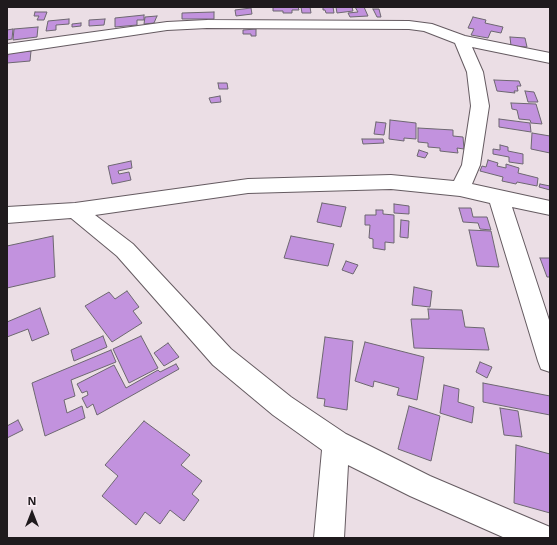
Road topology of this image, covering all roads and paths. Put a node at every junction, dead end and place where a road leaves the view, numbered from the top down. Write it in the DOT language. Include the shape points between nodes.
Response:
graph roads {
  1 [pos="461,40"];
  2 [pos="7,49"];
  3 [pos="550,58"];
  4 [pos="460,189"];
  5 [pos="499,198"];
  6 [pos="550,208"];
  7 [pos="75,210"];
  8 [pos="7,215"];
  9 [pos="550,361"];
  10 [pos="336,444"];
  11 [pos="329,538"];
  12 [pos="540,538"];
  1 -- 2 [label="street" via="427,27 409,24 227,19"];
  1 -- 3 [label="street"];
  1 -- 4 [label="street" via="475,72 480,106 470,165"];
  4 -- 5 [label="street"];
  4 -- 7 [label="street" via="391,182 248,186"];
  5 -- 6 [label="street"];
  5 -- 9 [label="street"];
  7 -- 8 [label="street"];
  7 -- 10 [label="street" via="125,250 222,357 282,406"];
  10 -- 11 [label="street"];
  10 -- 12 [label="street" via="420,486"];
}
